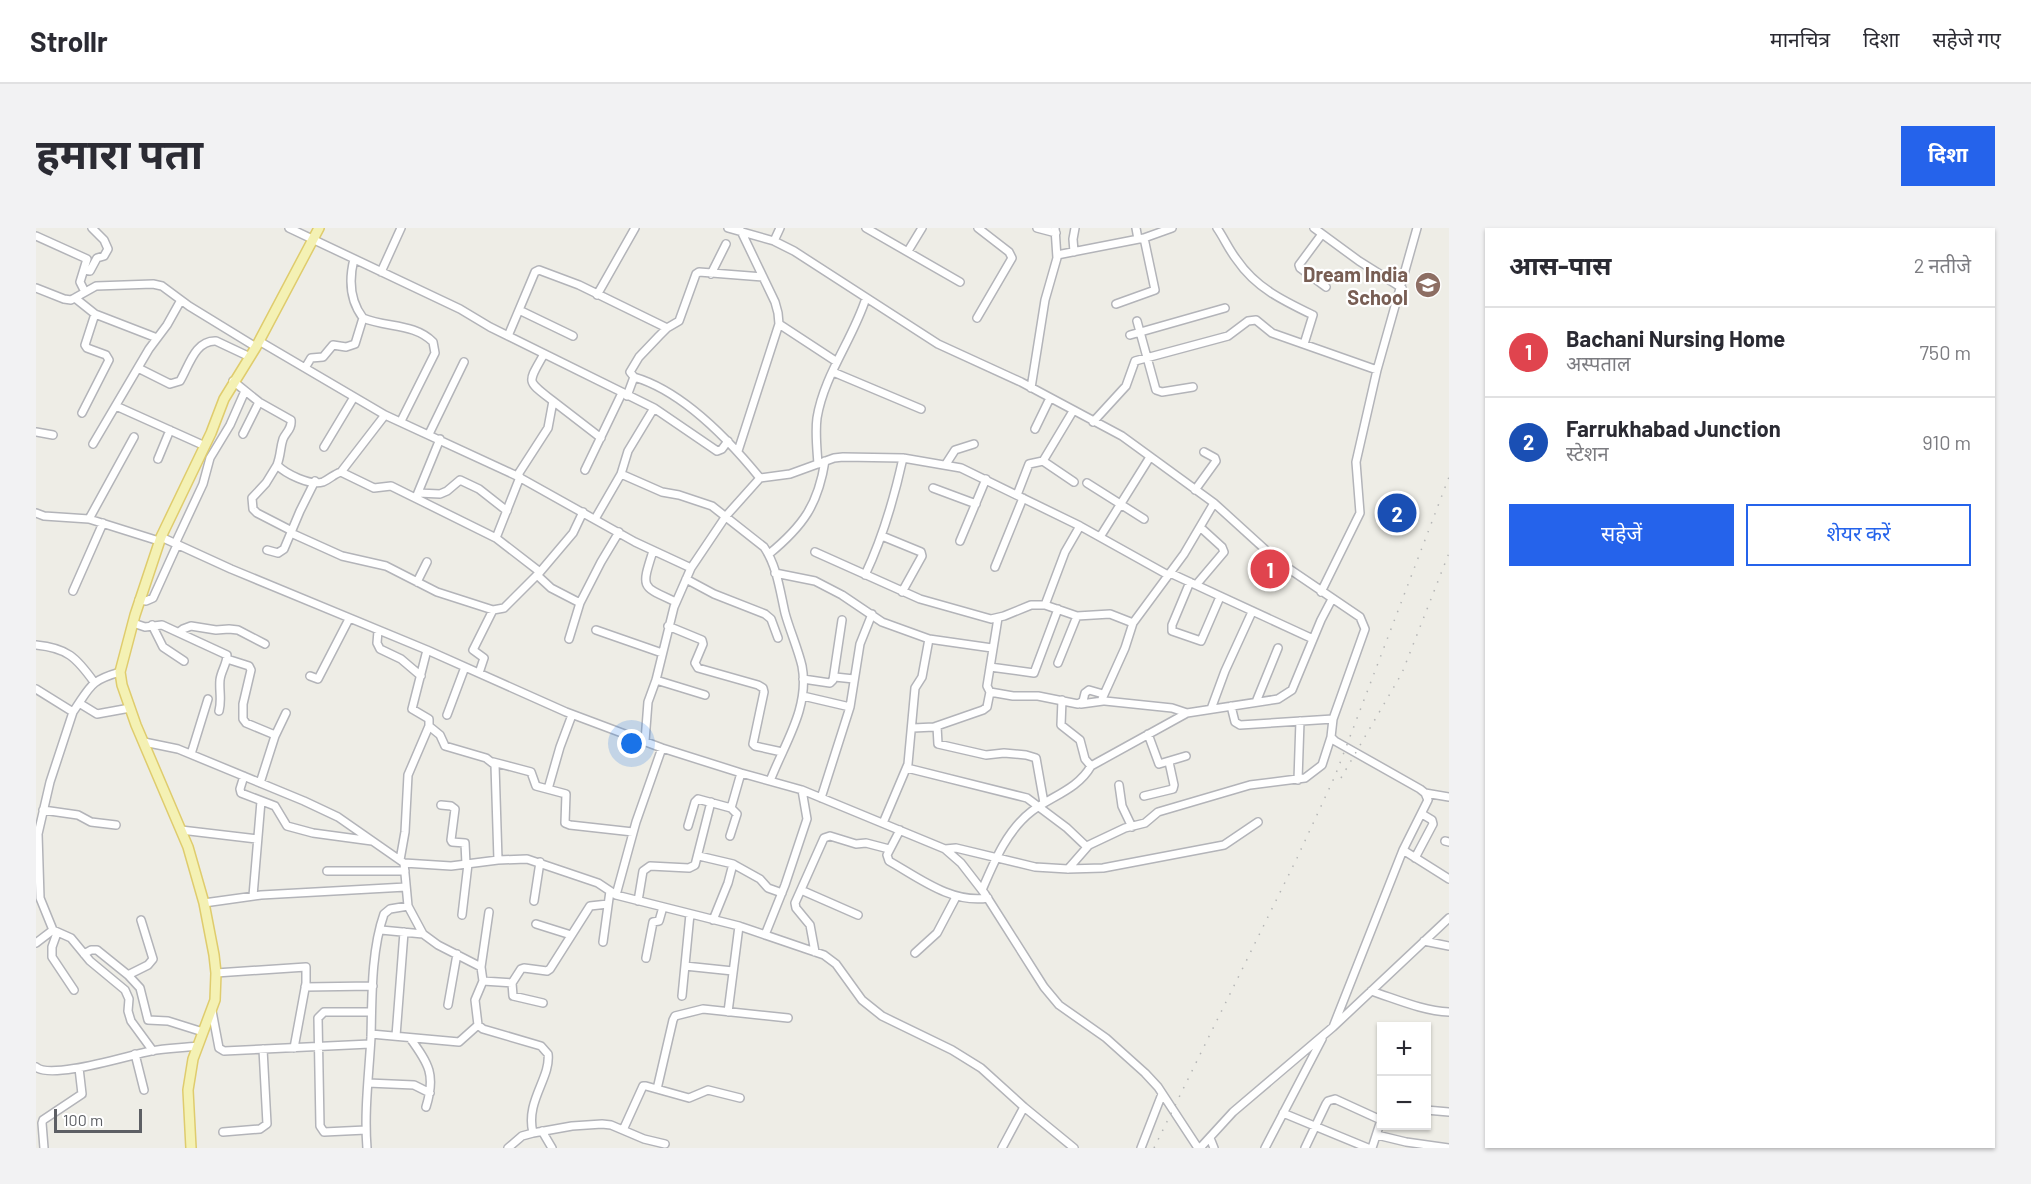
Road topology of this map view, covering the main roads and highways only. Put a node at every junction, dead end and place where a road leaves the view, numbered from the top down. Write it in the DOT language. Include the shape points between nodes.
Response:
graph roads {
  1 [pos="319,228"];
  2 [pos="191,1148"];
  1 -- 2 [label="main road" via="250,357 233,381 160,539 120,672 130,708 181,830 204,903 216,973 212,1011 190,1072"];
}
